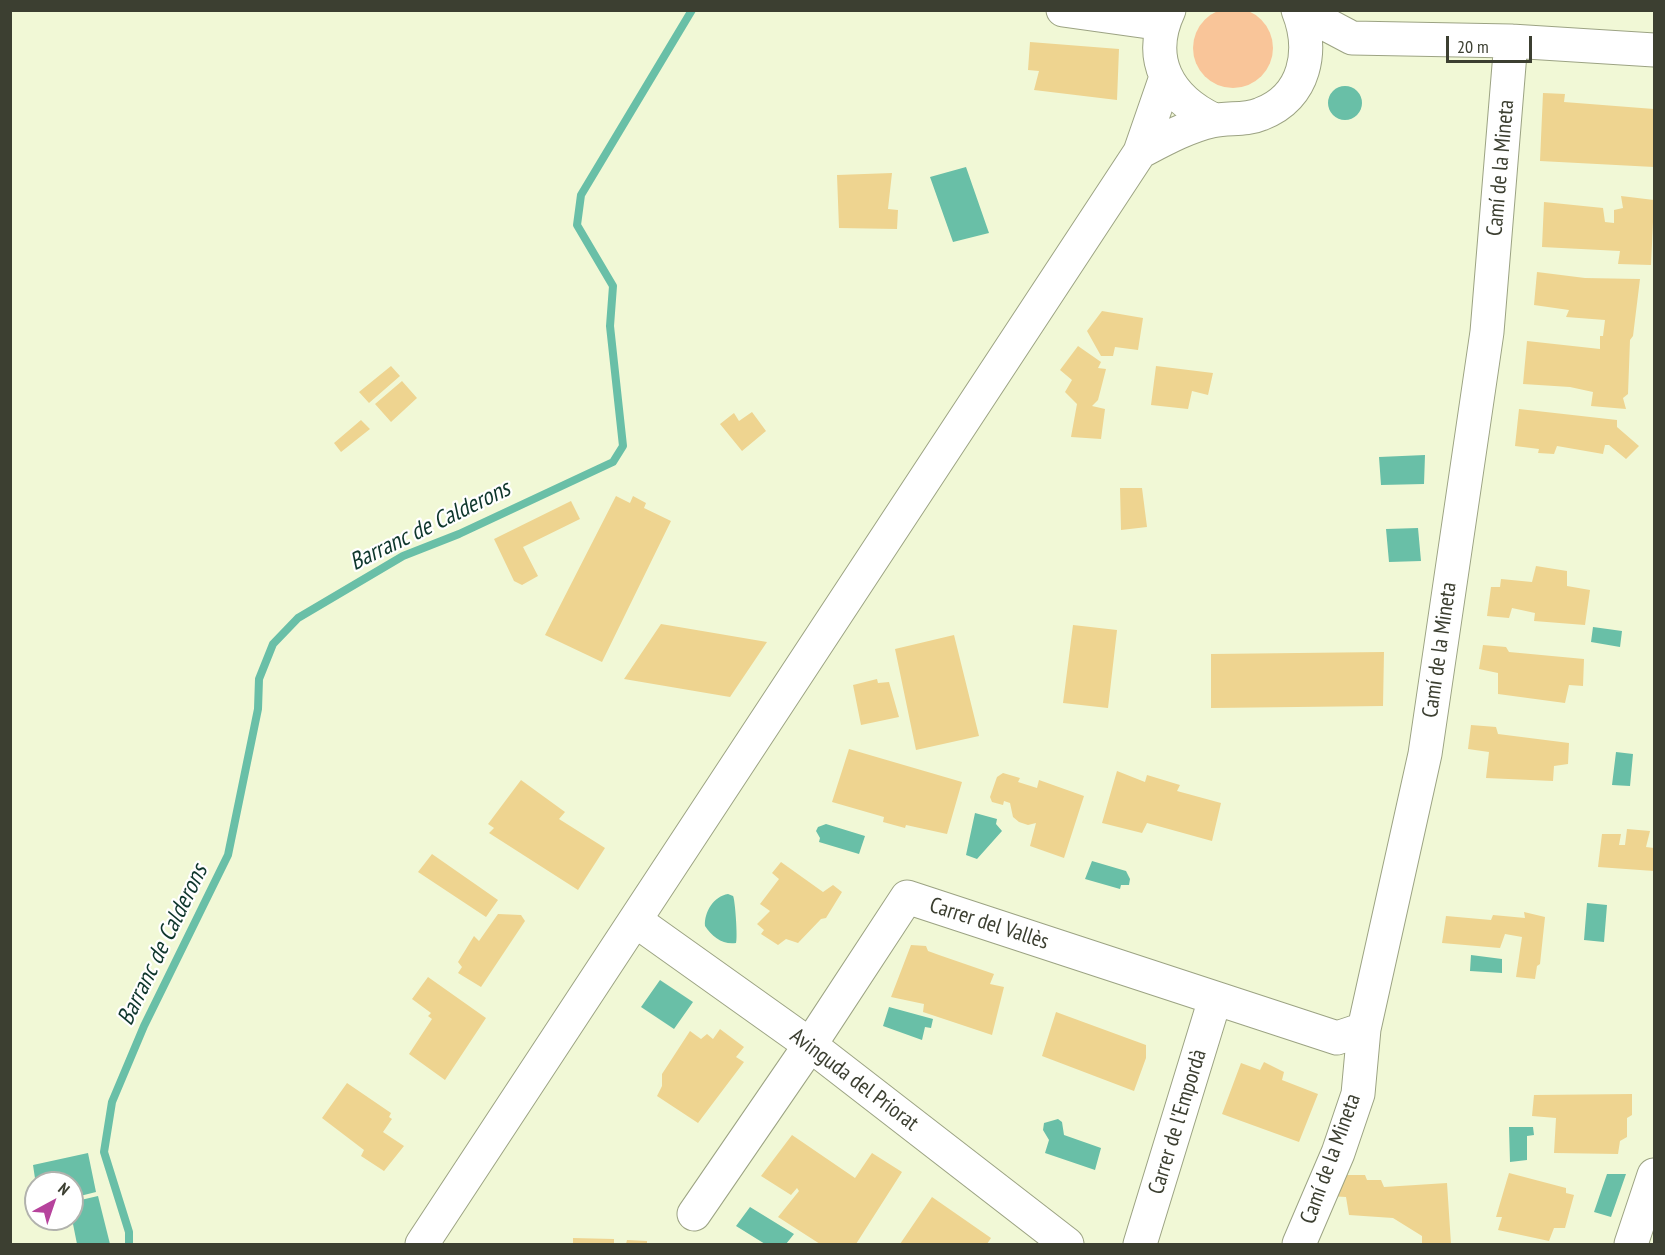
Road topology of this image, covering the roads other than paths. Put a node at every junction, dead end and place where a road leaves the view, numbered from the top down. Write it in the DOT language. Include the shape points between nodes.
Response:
graph roads {
  1 [pos="1063,10"];
  2 [pos="1298,10"];
  3 [pos="1166,17"];
  4 [pos="1352,38"];
  5 [pos="1511,41"];
  6 [pos="1654,50"];
  7 [pos="1303,70"];
  8 [pos="1166,77"];
  9 [pos="1214,120"];
  10 [pos="1140,152"];
  11 [pos="636,921"];
  12 [pos="1215,999"];
  13 [pos="1364,1029"];
  14 [pos="810,1045"];
  15 [pos="1654,1175"];
  16 [pos="694,1214"];
  17 [pos="422,1245"];
  18 [pos="1067,1245"];
  19 [pos="1140,1245"];
  20 [pos="1299,1245"];
  21 [pos="1631,1245"];
  1 -- 3 [label="street"];
  2 -- 4 [label="street"];
  2 -- 7 [label="street" via="1308,47"];
  3 -- 8 [label="street" via="1160,60"];
  4 -- 5 [label="street"];
  4 -- 7 [label="street"];
  5 -- 6 [label="street"];
  5 -- 13 [label="street, Camí de la Mineta" via="1487,332 1425,754"];
  7 -- 9 [label="street" via="1283,100 1262,114"];
  8 -- 9 [label="street" via="1193,110"];
  8 -- 10 [label="street"];
  9 -- 10 [label="street" via="1189,127"];
  10 -- 11 [label="street"];
  11 -- 14 [label="street, Avinguda del Priorat"];
  11 -- 17 [label="street"];
  12 -- 13 [label="street, Carrer del Vallès" via="1336,1038"];
  12 -- 14 [label="street, Carrer del Vallès" via="907,897"];
  12 -- 19 [label="street, Carrer de l'Empordà"];
  13 -- 20 [label="street, Camí de la Mineta" via="1358,1094 1338,1154"];
  14 -- 16 [label="street, Carrer del Vallès"];
  14 -- 18 [label="street, Avinguda del Priorat"];
  15 -- 21 [label="street"];
}
